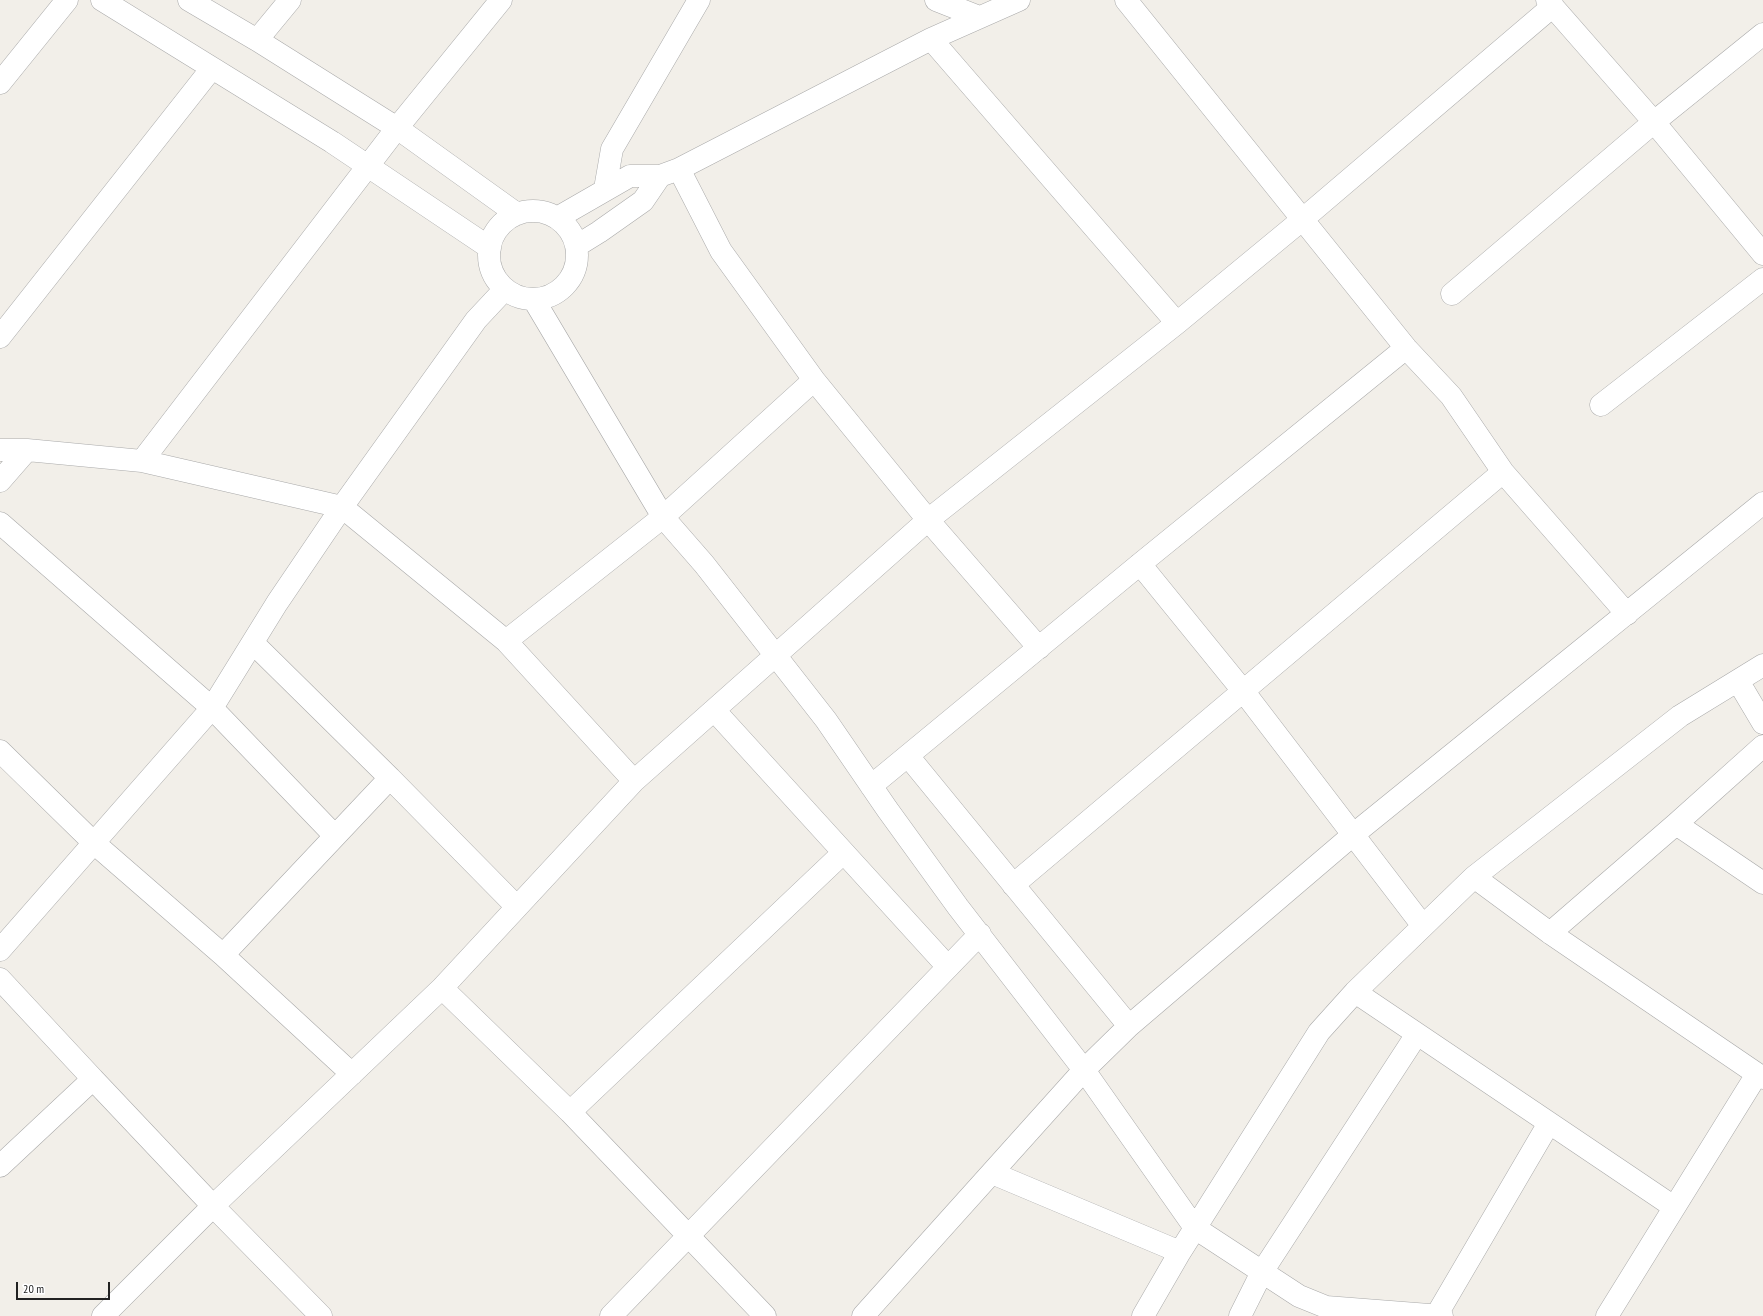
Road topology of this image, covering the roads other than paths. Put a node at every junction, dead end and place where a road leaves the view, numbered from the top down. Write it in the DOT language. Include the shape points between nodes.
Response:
graph roads {
  1 [pos="67,0"];
  2 [pos="102,0"];
  3 [pos="189,0"];
  4 [pos="290,0"];
  5 [pos="501,0"];
  6 [pos="699,0"];
  7 [pos="936,0"];
  8 [pos="1019,0"];
  9 [pos="1126,0"];
  10 [pos="1550,3"];
  11 [pos="979,17"];
  12 [pos="1763,34"];
  13 [pos="931,39"];
  14 [pos="257,40"];
  15 [pos="212,68"];
  16 [pos="0,83"];
  17 [pos="1654,122"];
  18 [pos="397,128"];
  19 [pos="368,167"];
  20 [pos="669,173"];
  21 [pos="606,189"];
  22 [pos="517,214"];
  23 [pos="557,218"];
  24 [pos="1303,219"];
  25 [pos="578,245"];
  26 [pos="490,248"];
  27 [pos="1763,254"];
  28 [pos="1763,279"];
  29 [pos="505,290"];
  30 [pos="1452,294"];
  31 [pos="534,300"];
  32 [pos="1177,322"];
  33 [pos="0,337"];
  34 [pos="1406,348"];
  35 [pos="814,380"];
  36 [pos="1600,405"];
  37 [pos="0,450"];
  38 [pos="27,450"];
  39 [pos="142,461"];
  40 [pos="1503,472"];
  41 [pos="0,481"];
  42 [pos="1763,503"];
  43 [pos="342,507"];
  44 [pos="664,517"];
  45 [pos="928,520"];
  46 [pos="0,523"];
  47 [pos="1140,564"];
  48 [pos="1627,614"];
  49 [pos="506,641"];
  50 [pos="253,642"];
  51 [pos="1040,648"];
  52 [pos="776,655"];
  53 [pos="1763,665"];
  54 [pos="1738,681"];
  55 [pos="1244,692"];
  56 [pos="212,708"];
  57 [pos="714,710"];
  58 [pos="1763,723"];
  59 [pos="1763,746"];
  60 [pos="0,751"];
  61 [pos="908,756"];
  62 [pos="390,778"];
  63 [pos="634,781"];
  64 [pos="871,786"];
  65 [pos="1676,824"];
  66 [pos="1354,834"];
  67 [pos="335,836"];
  68 [pos="94,843"];
  69 [pos="843,853"];
  70 [pos="1474,878"];
  71 [pos="1763,883"];
  72 [pos="1013,885"];
  73 [pos="517,907"];
  74 [pos="1423,926"];
  75 [pos="1550,933"];
  76 [pos="980,934"];
  77 [pos="0,950"];
  78 [pos="223,955"];
  79 [pos="948,968"];
  80 [pos="0,980"];
  81 [pos="442,988"];
  82 [pos="1355,992"];
  83 [pos="1129,1026"];
  84 [pos="1417,1034"];
  85 [pos="1084,1070"];
  86 [pos="352,1074"];
  87 [pos="1760,1076"];
  88 [pos="92,1079"];
  89 [pos="570,1112"];
  90 [pos="1549,1123"];
  91 [pos="0,1166"];
  92 [pos="992,1173"];
  93 [pos="213,1206"];
  94 [pos="1674,1207"];
  95 [pos="1195,1228"];
  96 [pos="689,1236"];
  97 [pos="1180,1252"];
  98 [pos="1262,1272"];
  99 [pos="103,1316"];
  100 [pos="321,1316"];
  101 [pos="611,1316"];
  102 [pos="765,1316"];
  103 [pos="863,1316"];
  104 [pos="1143,1316"];
  105 [pos="1240,1316"];
  106 [pos="1438,1316"];
  107 [pos="1607,1316"];
  1 -- 16 [label="street"];
  2 -- 15 [label="street"];
  3 -- 14 [label="street"];
  4 -- 14 [label="street"];
  5 -- 18 [label="street"];
  6 -- 21 [label="street" via="612,149"];
  7 -- 11 [label="street"];
  8 -- 11 [label="street"];
  9 -- 24 [label="street"];
  10 -- 17 [label="street"];
  10 -- 24 [label="street"];
  11 -- 13 [label="street"];
  12 -- 17 [label="street"];
  13 -- 20 [label="street"];
  13 -- 32 [label="street"];
  14 -- 18 [label="street"];
  15 -- 19 [label="street"];
  15 -- 33 [label="street"];
  17 -- 27 [label="street"];
  17 -- 30 [label="street"];
  18 -- 19 [label="street"];
  18 -- 22 [label="street"];
  19 -- 26 [label="street"];
  19 -- 39 [label="street"];
  20 -- 21 [label="street" via="630,176"];
  20 -- 25 [label="street" via="643,201"];
  20 -- 35 [label="street" via="721,251"];
  21 -- 23 [label="street"];
  22 -- 23 [label="street" via="530,211 544,212"];
  22 -- 26 [label="street" via="504,222 494,234"];
  23 -- 25 [label="street" via="568,227"];
  24 -- 32 [label="street"];
  24 -- 34 [label="street"];
  25 -- 31 [label="street" via="576,267 571,280 561,290 548,297"];
  26 -- 29 [label="street" via="490,264 495,278"];
  28 -- 36 [label="street"];
  29 -- 31 [label="street" via="519,297"];
  29 -- 43 [label="street" via="476,320"];
  31 -- 44 [label="street"];
  32 -- 45 [label="street"];
  34 -- 40 [label="street" via="1451,396"];
  34 -- 47 [label="street"];
  35 -- 44 [label="street"];
  35 -- 45 [label="street"];
  37 -- 38 [label="street"];
  38 -- 39 [label="street"];
  38 -- 41 [label="street"];
  39 -- 43 [label="street"];
  40 -- 48 [label="street"];
  40 -- 55 [label="street"];
  42 -- 48 [label="street"];
  43 -- 49 [label="street"];
  43 -- 50 [label="street"];
  44 -- 49 [label="street"];
  44 -- 52 [label="street"];
  45 -- 51 [label="street"];
  45 -- 52 [label="street"];
  46 -- 56 [label="street"];
  47 -- 51 [label="street"];
  47 -- 55 [label="street"];
  48 -- 66 [label="street"];
  49 -- 63 [label="street"];
  50 -- 56 [label="street"];
  50 -- 62 [label="street"];
  51 -- 61 [label="street"];
  52 -- 57 [label="street"];
  52 -- 64 [label="street" via="826,720"];
  53 -- 54 [label="street"];
  54 -- 58 [label="street"];
  54 -- 70 [label="street" via="1680,716"];
  55 -- 66 [label="street"];
  55 -- 72 [label="street"];
  56 -- 67 [label="street"];
  56 -- 68 [label="street"];
  57 -- 63 [label="street"];
  57 -- 69 [label="street"];
  59 -- 65 [label="street"];
  60 -- 68 [label="street"];
  61 -- 64 [label="street"];
  61 -- 72 [label="street"];
  62 -- 67 [label="street"];
  62 -- 73 [label="street"];
  63 -- 73 [label="street"];
  64 -- 76 [label="street"];
  65 -- 71 [label="street"];
  65 -- 75 [label="street"];
  66 -- 74 [label="street"];
  66 -- 83 [label="street"];
  67 -- 78 [label="street"];
  68 -- 77 [label="street"];
  68 -- 78 [label="street"];
  69 -- 79 [label="street"];
  69 -- 89 [label="street"];
  70 -- 74 [label="street"];
  70 -- 75 [label="street"];
  72 -- 83 [label="street"];
  73 -- 81 [label="street"];
  74 -- 82 [label="street"];
  75 -- 87 [label="street"];
  76 -- 79 [label="street"];
  76 -- 85 [label="street"];
  78 -- 86 [label="street"];
  79 -- 96 [label="street"];
  80 -- 88 [label="street"];
  81 -- 86 [label="street"];
  81 -- 89 [label="street"];
  82 -- 84 [label="street"];
  82 -- 95 [label="street" via="1320,1032"];
  83 -- 85 [label="street"];
  84 -- 90 [label="street"];
  84 -- 98 [label="street"];
  85 -- 92 [label="street"];
  85 -- 95 [label="street"];
  86 -- 93 [label="street"];
  87 -- 94 [label="street"];
  88 -- 91 [label="street"];
  88 -- 93 [label="street"];
  89 -- 96 [label="street"];
  90 -- 94 [label="street"];
  90 -- 106 [label="street"];
  92 -- 97 [label="street"];
  92 -- 103 [label="street"];
  93 -- 99 [label="street"];
  93 -- 100 [label="street"];
  94 -- 107 [label="street"];
  95 -- 97 [label="street"];
  95 -- 98 [label="street"];
  96 -- 101 [label="street"];
  96 -- 102 [label="street"];
  97 -- 104 [label="street"];
  98 -- 105 [label="street"];
  98 -- 106 [label="street" via="1299,1296 1326,1307"];
}
